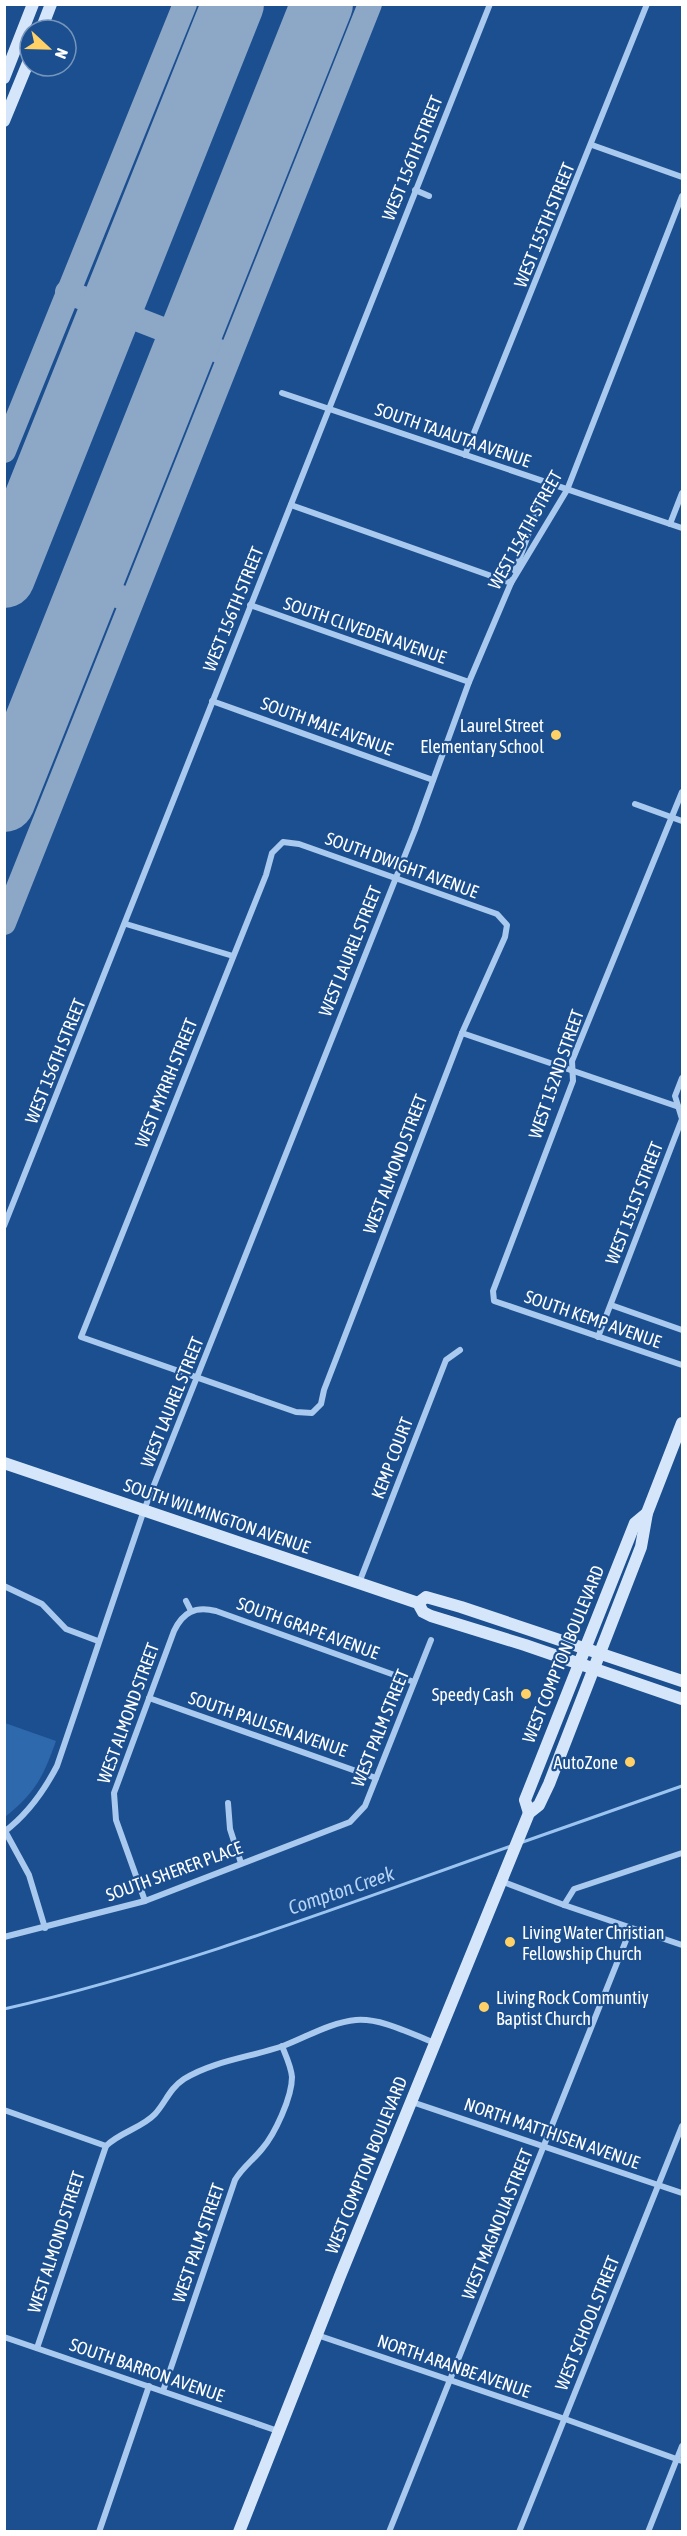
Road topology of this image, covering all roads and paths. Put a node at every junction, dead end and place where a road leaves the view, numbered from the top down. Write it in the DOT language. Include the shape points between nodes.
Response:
graph roads {
  1 [pos="33,4"];
  2 [pos="490,4"];
  3 [pos="648,4"];
  4 [pos="4,78"];
  5 [pos="21,78"];
  6 [pos="4,121"];
  7 [pos="592,146"];
  8 [pos="682,177"];
  9 [pos="415,190"];
  10 [pos="429,196"];
  11 [pos="682,196"];
  12 [pos="282,393"];
  13 [pos="327,409"];
  14 [pos="465,455"];
  15 [pos="548,483"];
  16 [pos="567,490"];
  17 [pos="682,493"];
  18 [pos="291,505"];
  19 [pos="670,524"];
  20 [pos="682,528"];
  21 [pos="511,583"];
  22 [pos="250,605"];
  23 [pos="469,682"];
  24 [pos="212,701"];
  25 [pos="433,780"];
  26 [pos="682,792"];
  27 [pos="635,804"];
  28 [pos="673,817"];
  29 [pos="682,820"];
  30 [pos="283,842"];
  31 [pos="395,878"];
  32 [pos="126,924"];
  33 [pos="507,925"];
  34 [pos="232,956"];
  35 [pos="462,1033"];
  36 [pos="572,1071"];
  37 [pos="682,1078"];
  38 [pos="680,1107"];
  39 [pos="4,1226"];
  40 [pos="494,1300"];
  41 [pos="611,1305"];
  42 [pos="682,1330"];
  43 [pos="598,1337"];
  44 [pos="460,1350"];
  45 [pos="682,1365"];
  46 [pos="197,1379"];
  47 [pos="682,1423"];
  48 [pos="4,1463"];
  49 [pos="144,1510"];
  50 [pos="647,1514"];
  51 [pos="359,1583"];
  52 [pos="4,1586"];
  53 [pos="186,1601"];
  54 [pos="418,1603"];
  55 [pos="191,1611"];
  56 [pos="431,1640"];
  57 [pos="98,1641"];
  58 [pos="584,1648"];
  59 [pos="599,1653"];
  60 [pos="579,1664"];
  61 [pos="593,1669"];
  62 [pos="682,1681"];
  63 [pos="414,1682"];
  64 [pos="149,1698"];
  65 [pos="682,1699"];
  66 [pos="376,1778"];
  67 [pos="228,1803"];
  68 [pos="529,1813"];
  69 [pos="350,1822"];
  70 [pos="5,1831"];
  71 [pos="682,1853"];
  72 [pos="240,1863"];
  73 [pos="501,1881"];
  74 [pos="145,1901"];
  75 [pos="564,1905"];
  76 [pos="45,1928"];
  77 [pos="631,1928"];
  78 [pos="4,1937"];
  79 [pos="682,1945"];
  80 [pos="435,2043"];
  81 [pos="282,2046"];
  82 [pos="411,2102"];
  83 [pos="4,2110"];
  84 [pos="682,2126"];
  85 [pos="106,2146"];
  86 [pos="544,2147"];
  87 [pos="658,2185"];
  88 [pos="682,2193"];
  89 [pos="317,2335"];
  90 [pos="4,2337"];
  91 [pos="37,2348"];
  92 [pos="450,2381"];
  93 [pos="149,2386"];
  94 [pos="163,2391"];
  95 [pos="565,2419"];
  96 [pos="279,2431"];
  97 [pos="682,2446"];
  98 [pos="680,2460"];
  99 [pos="99,2532"];
  100 [pos="239,2532"];
  101 [pos="388,2532"];
  102 [pos="519,2532"];
  103 [pos="648,2532"];
  1 -- 4 [label="main road"];
  2 -- 9 [label="street, WEST 156TH STREET"];
  3 -- 7 [label="street, WEST 155TH STREET"];
  5 -- 6 [label="main road"];
  7 -- 8 [label="street"];
  7 -- 14 [label="street, WEST 155TH STREET"];
  9 -- 10 [label="street"];
  9 -- 13 [label="street, WEST 156TH STREET"];
  11 -- 16 [label="street, WEST 154TH STREET"];
  12 -- 13 [label="street, SOUTH TAJAUTA AVENUE"];
  13 -- 14 [label="street, SOUTH TAJAUTA AVENUE"];
  13 -- 18 [label="street, WEST 156TH STREET"];
  14 -- 15 [label="street, SOUTH TAJAUTA AVENUE"];
  15 -- 16 [label="street, SOUTH TAJAUTA AVENUE"];
  15 -- 21 [label="street"];
  16 -- 19 [label="street, SOUTH TAJAUTA AVENUE"];
  16 -- 21 [label="street, WEST 154TH STREET"];
  17 -- 19 [label="street"];
  18 -- 21 [label="street"];
  18 -- 22 [label="street, WEST 156TH STREET"];
  19 -- 20 [label="street, SOUTH TAJAUTA AVENUE"];
  21 -- 23 [label="street, WEST 154TH STREET"];
  22 -- 23 [label="street, SOUTH CLIVEDEN AVENUE"];
  22 -- 24 [label="street, WEST 156TH STREET"];
  23 -- 25 [label="street, WEST 154TH STREET"];
  24 -- 25 [label="street, SOUTH MAIE AVENUE"];
  24 -- 32 [label="street, WEST 156TH STREET"];
  25 -- 31 [label="street, WEST 154TH STREET"];
  26 -- 28 [label="street, WEST 152ND STREET"];
  27 -- 28 [label="street"];
  28 -- 29 [label="street"];
  28 -- 36 [label="street, WEST 152ND STREET" via="572,1061"];
  30 -- 31 [label="street, SOUTH DWIGHT AVENUE"];
  30 -- 34 [label="street, WEST MYRRH STREET" via="272,853"];
  31 -- 33 [label="street, SOUTH DWIGHT AVENUE" via="497,914"];
  31 -- 46 [label="street, WEST LAUREL STREET"];
  32 -- 34 [label="street"];
  32 -- 39 [label="street, WEST 156TH STREET"];
  33 -- 35 [label="street, WEST ALMOND STREET"];
  34 -- 46 [label="street, WEST MYRRH STREET" via="81,1337"];
  35 -- 36 [label="street"];
  35 -- 46 [label="street, WEST ALMOND STREET" via="321,1404 312,1413 296,1412"];
  36 -- 38 [label="street"];
  36 -- 40 [label="street, WEST 152ND STREET" via="573,1081 492,1291"];
  37 -- 38 [label="street, WEST 151ST STREET" via="675,1096"];
  38 -- 41 [label="street, WEST 151ST STREET" via="682,1119"];
  40 -- 43 [label="street, SOUTH KEMP AVENUE"];
  41 -- 42 [label="street"];
  41 -- 43 [label="street, WEST 151ST STREET"];
  43 -- 45 [label="street, SOUTH KEMP AVENUE"];
  44 -- 51 [label="street, KEMP COURT" via="446,1360"];
  46 -- 49 [label="street, WEST LAUREL STREET"];
  47 -- 50 [label="main road, WEST COMPTON BOULEVARD"];
  48 -- 49 [label="main road, SOUTH WILMINGTON AVENUE"];
  49 -- 51 [label="main road, SOUTH WILMINGTON AVENUE"];
  49 -- 57 [label="street, WEST LAUREL STREET"];
  50 -- 58 [label="main road, WEST COMPTON BOULEVARD" via="635,1523"];
  50 -- 59 [label="main road, WEST COMPTON BOULEVARD" via="642,1547"];
  51 -- 54 [label="main road, SOUTH WILMINGTON AVENUE"];
  52 -- 57 [label="street" via="42,1604 66,1629"];
  53 -- 55 [label="street"];
  54 -- 58 [label="main road, SOUTH WILMINGTON AVENUE" via="426,1597"];
  54 -- 60 [label="main road, SOUTH WILMINGTON AVENUE" via="431,1616"];
  55 -- 63 [label="street, SOUTH GRAPE AVENUE" via="216,1611"];
  55 -- 64 [label="street, WEST ALMOND STREET" via="174,1631"];
  56 -- 63 [label="street, WEST PALM STREET"];
  57 -- 70 [label="street, WEST LAUREL STREET" via="51,1776 36,1800"];
  58 -- 59 [label="main road, SOUTH WILMINGTON AVENUE"];
  58 -- 60 [label="main road, WEST COMPTON BOULEVARD"];
  59 -- 61 [label="main road, WEST COMPTON BOULEVARD"];
  59 -- 62 [label="main road, SOUTH WILMINGTON AVENUE"];
  60 -- 61 [label="main road, SOUTH WILMINGTON AVENUE"];
  60 -- 68 [label="main road, WEST COMPTON BOULEVARD" via="525,1800"];
  61 -- 65 [label="main road, SOUTH WILMINGTON AVENUE"];
  61 -- 68 [label="main road, WEST COMPTON BOULEVARD" via="549,1784 539,1805"];
  63 -- 66 [label="street, WEST PALM STREET"];
  64 -- 66 [label="street, SOUTH PAULSEN AVENUE"];
  64 -- 74 [label="street, WEST ALMOND STREET" via="118,1779 114,1806"];
  66 -- 69 [label="street, WEST PALM STREET" via="365,1806"];
  67 -- 72 [label="street" via="230,1829"];
  68 -- 73 [label="main road, WEST COMPTON BOULEVARD"];
  69 -- 72 [label="street, SOUTH SHERER PLACE"];
  70 -- 76 [label="street, WEST LAUREL STREET" via="29,1875"];
  71 -- 75 [label="street" via="574,1889"];
  72 -- 74 [label="street, SOUTH SHERER PLACE"];
  73 -- 75 [label="street"];
  73 -- 80 [label="main road, WEST COMPTON BOULEVARD"];
  74 -- 76 [label="street, SOUTH SHERER PLACE"];
  75 -- 77 [label="street"];
  76 -- 78 [label="street, SOUTH SHERER PLACE"];
  77 -- 79 [label="street"];
  77 -- 86 [label="street, WEST MAGNOLIA STREET"];
  80 -- 81 [label="street" via="357,2020"];
  80 -- 82 [label="main road, WEST COMPTON BOULEVARD"];
  81 -- 85 [label="street" via="187,2078 172,2087 156,2113"];
  81 -- 94 [label="street, WEST PALM STREET" via="290,2064 291,2087 271,2136 235,2180"];
  82 -- 86 [label="street, NORTH MATTHISEN AVENUE"];
  82 -- 89 [label="main road, WEST COMPTON BOULEVARD"];
  83 -- 85 [label="street"];
  84 -- 87 [label="street, WEST SCHOOL STREET"];
  85 -- 91 [label="street, WEST ALMOND STREET"];
  86 -- 87 [label="street, NORTH MATTHISEN AVENUE"];
  86 -- 92 [label="street, WEST MAGNOLIA STREET"];
  87 -- 88 [label="street, NORTH MATTHISEN AVENUE"];
  87 -- 95 [label="street, WEST SCHOOL STREET"];
  89 -- 92 [label="street, NORTH ARANBE AVENUE"];
  89 -- 96 [label="main road, WEST COMPTON BOULEVARD"];
  90 -- 91 [label="street, SOUTH BARRON AVENUE"];
  91 -- 93 [label="street, SOUTH BARRON AVENUE"];
  92 -- 95 [label="street, NORTH ARANBE AVENUE"];
  92 -- 101 [label="street, WEST MAGNOLIA STREET"];
  93 -- 94 [label="street, SOUTH BARRON AVENUE"];
  93 -- 99 [label="street"];
  94 -- 96 [label="street, SOUTH BARRON AVENUE"];
  95 -- 98 [label="street, NORTH ARANBE AVENUE"];
  95 -- 102 [label="street, WEST SCHOOL STREET"];
  96 -- 100 [label="main road, WEST COMPTON BOULEVARD"];
  97 -- 98 [label="street"];
  98 -- 103 [label="street"];
}
